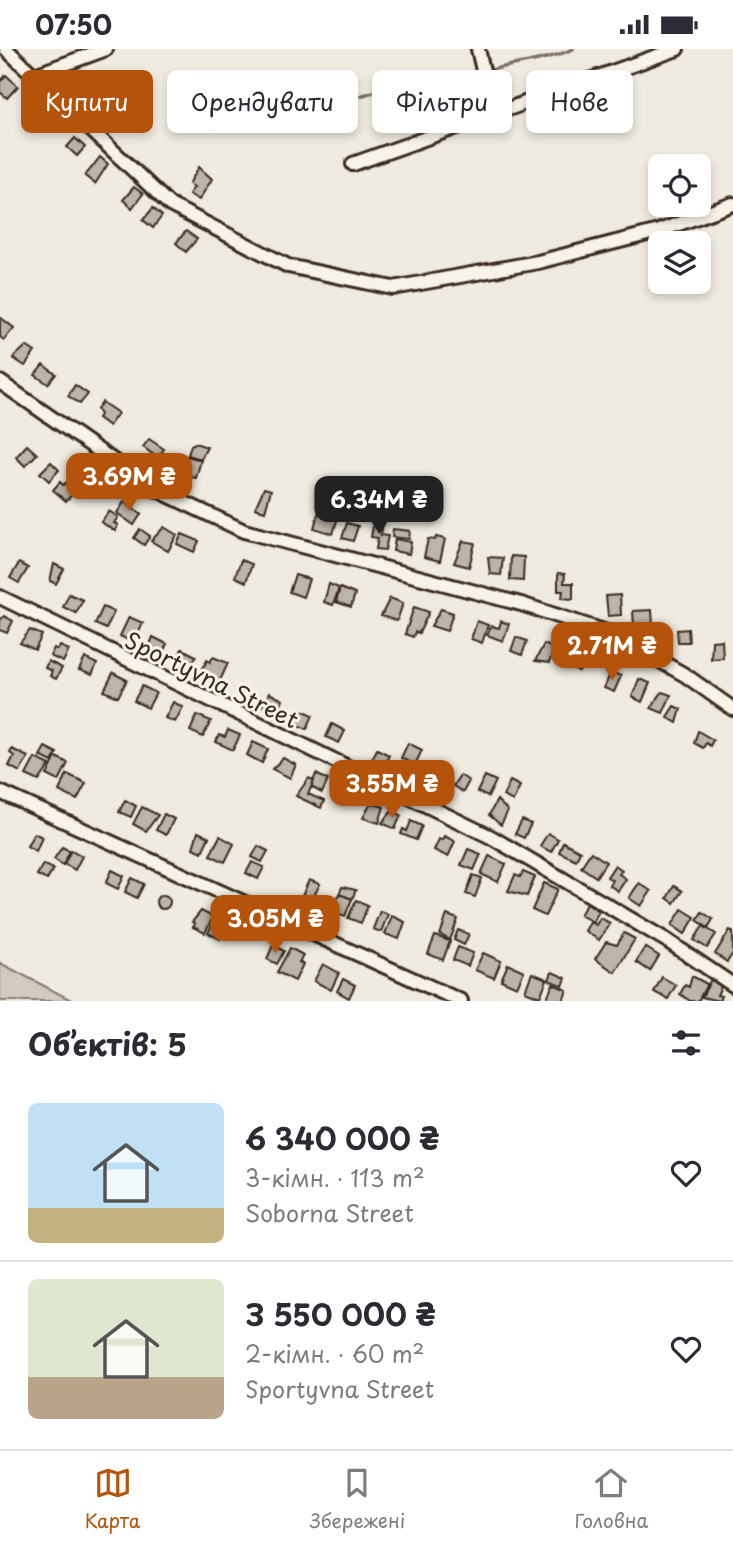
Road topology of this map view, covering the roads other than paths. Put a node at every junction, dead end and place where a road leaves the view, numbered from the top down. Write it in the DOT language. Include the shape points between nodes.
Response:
graph roads {
  1 [pos="6,49"];
  2 [pos="106,49"];
  3 [pos="478,49"];
  4 [pos="677,49"];
  5 [pos="29,70"];
  6 [pos="49,70"];
  7 [pos="483,70"];
  8 [pos="512,107"];
  9 [pos="95,133"];
  10 [pos="439,133"];
  11 [pos="353,163"];
  12 [pos="733,204"];
  13 [pos="0,382"];
  14 [pos="0,597"];
  15 [pos="733,709"];
  16 [pos="0,792"];
  17 [pos="733,985"];
  18 [pos="461,1001"];
  1 -- 5 [label="street"];
  2 -- 6 [label="street"];
  3 -- 7 [label="street"];
  4 -- 8 [label="street"];
  9 -- 12 [label="street" via="170,205 288,266 393,288 552,258 659,231"];
  10 -- 11 [label="street"];
  13 -- 15 [label="street" via="151,487 244,531 521,604 610,633 685,675"];
  14 -- 17 [label="street, Sportyvna Street" via="491,837"];
  16 -- 18 [label="street"];
}
